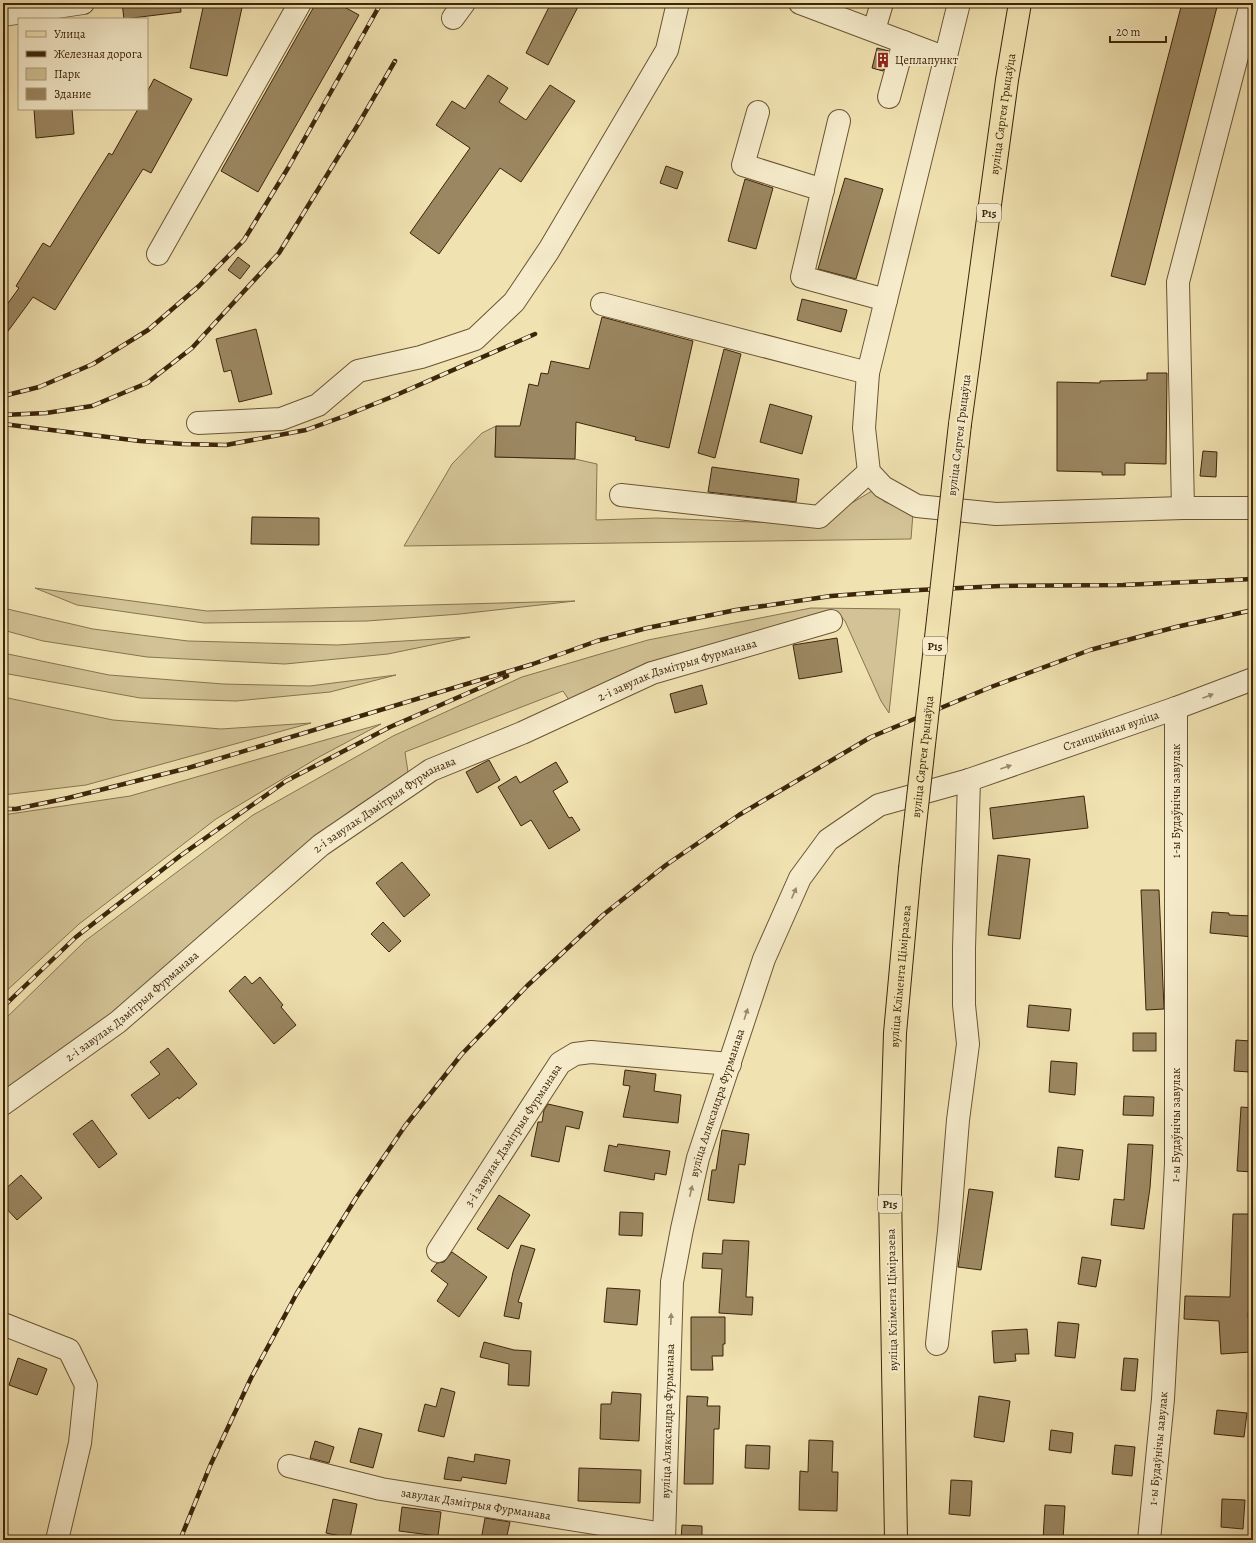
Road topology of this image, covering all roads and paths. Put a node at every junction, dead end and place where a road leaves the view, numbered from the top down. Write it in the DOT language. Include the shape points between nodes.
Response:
graph roads {
  1 [pos="83,3"];
  2 [pos="300,3"];
  3 [pos="676,3"];
  4 [pos="800,3"];
  5 [pos="882,3"];
  6 [pos="959,3"];
  7 [pos="1020,3"];
  8 [pos="1250,3"];
  9 [pos="3,15"];
  10 [pos="874,30"];
  11 [pos="904,42"];
  12 [pos="946,58"];
  13 [pos="889,96"];
  14 [pos="758,112"];
  15 [pos="839,121"];
  16 [pos="823,190"];
  17 [pos="158,254"];
  18 [pos="886,300"];
  19 [pos="602,304"];
  20 [pos="868,373"];
  21 [pos="198,423"];
  22 [pos="869,472"];
  23 [pos="621,495"];
  24 [pos="1183,508"];
  25 [pos="1253,508"];
  26 [pos="831,620"];
  27 [pos="1253,679"];
  28 [pos="1176,708"];
  29 [pos="969,780"];
  30 [pos="910,869"];
  31 [pos="730,1064"];
  32 [pos="3,1104"];
  33 [pos="438,1251"];
  34 [pos="3,1324"];
  35 [pos="936,1344"];
  36 [pos="289,1466"];
  37 [pos="664,1537"];
  38 [pos="57,1540"];
  39 [pos="896,1540"];
  40 [pos="1149,1540"];
  1 -- 9 [label="street"];
  2 -- 17 [label="street"];
  3 -- 21 [label="street" via="667,50 553,243 514,302 475,339 421,357 358,371 318,405 281,419"];
  4 -- 10 [label="street"];
  5 -- 10 [label="street"];
  6 -- 12 [label="street"];
  7 -- 30 [label="main road, вуліца Сяргея Грыцаўца / Р15, bridge" via="1007,80 960,424"];
  8 -- 24 [label="street" via="1178,282"];
  10 -- 11 [label="street"];
  11 -- 12 [label="street"];
  11 -- 13 [label="street"];
  12 -- 18 [label="street"];
  14 -- 16 [label="street" via="743,165"];
  15 -- 16 [label="street"];
  16 -- 18 [label="street" via="802,278"];
  18 -- 20 [label="street"];
  19 -- 20 [label="street"];
  20 -- 22 [label="street" via="864,428"];
  22 -- 23 [label="street" via="819,517"];
  22 -- 24 [label="street" via="883,487 917,506 996,514"];
  24 -- 25 [label="street"];
  26 -- 32 [label="street, 2-і завулак Дзмітрыя Фурманава" via="652,673 522,733 431,770 322,845 118,1022"];
  28 -- 27 [label="street, Станцыйная вуліца, one-way"];
  29 -- 28 [label="street, Станцыйная вуліца, one-way"];
  28 -- 40 [label="street, 1-ы Будаўнічы завулак" via="1176,1164 1163,1399"];
  31 -- 29 [label="street, вуліца Аляксандра Фурманава, one-way" via="764,959 800,878 828,840 879,805"];
  29 -- 35 [label="street" via="964,948 964,1005 968,1044"];
  30 -- 39 [label="main road, вуліца Клімента Ціміразева / Р15" via="895,1033 890,1191"];
  31 -- 33 [label="street, 3-і завулак Дзмітрыя Фурманава" via="591,1052 575,1054 560,1063"];
  37 -- 31 [label="street, вуліца Аляксандра Фурманава, one-way" via="672,1282 698,1158"];
  34 -- 38 [label="street" via="69,1350 86,1385 80,1443"];
  36 -- 37 [label="street, завулак Дзмітрыя Фурманава" via="381,1489"];
}
